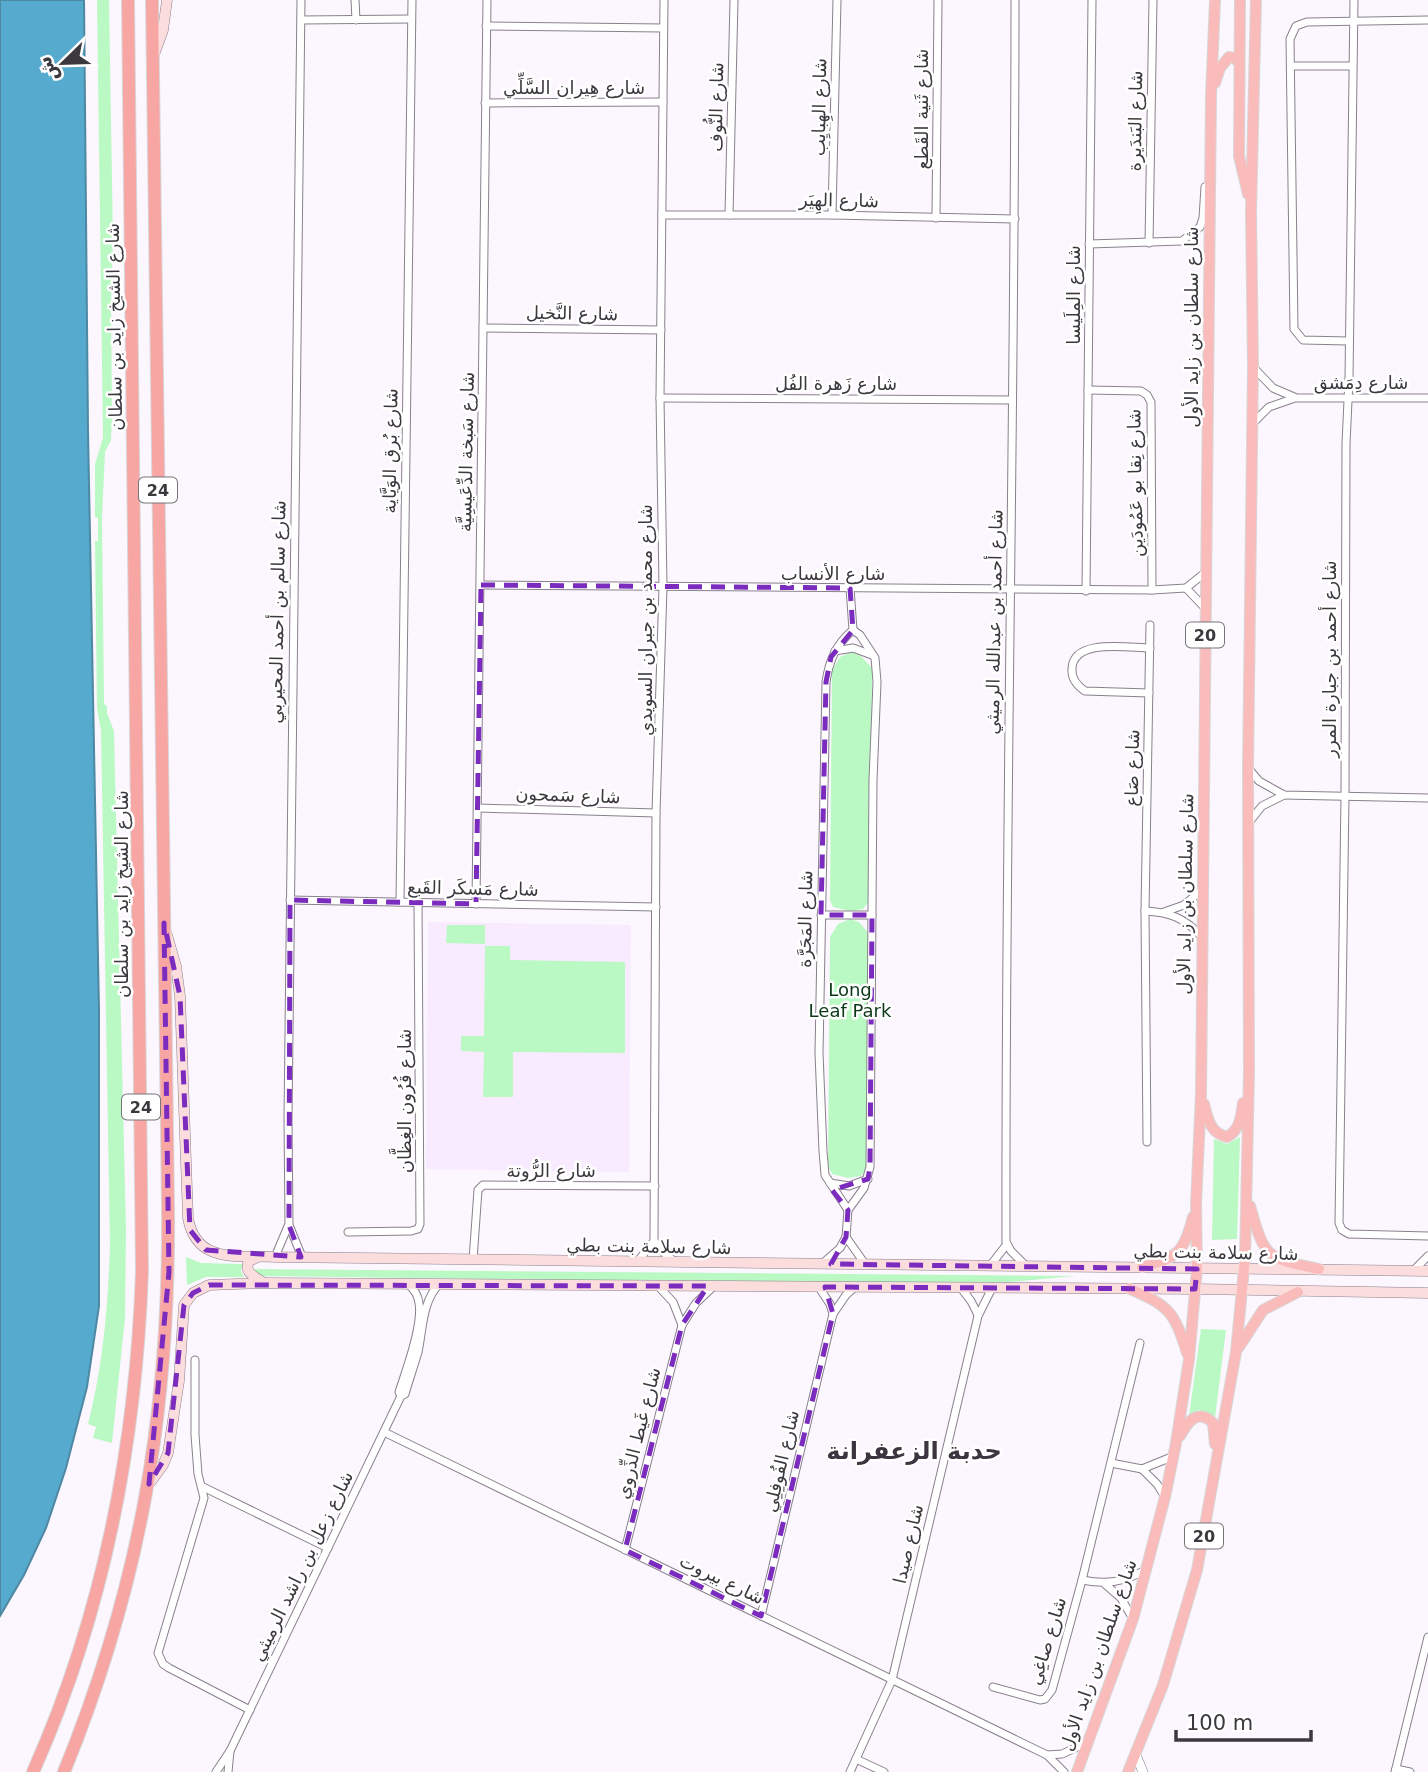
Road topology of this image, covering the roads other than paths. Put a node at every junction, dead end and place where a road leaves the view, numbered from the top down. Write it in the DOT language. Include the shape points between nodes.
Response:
graph roads {
  1 [pos="128,0"];
  2 [pos="152,0"];
  3 [pos="167,0"];
  4 [pos="301,0"];
  5 [pos="355,0"];
  6 [pos="412,0"];
  7 [pos="487,0"];
  8 [pos="664,0"];
  9 [pos="734,0"];
  10 [pos="837,0"];
  11 [pos="937,0"];
  12 [pos="1015,0"];
  13 [pos="1092,0"];
  14 [pos="1153,0"];
  15 [pos="1215,0"];
  16 [pos="1240,0"];
  17 [pos="1256,0"];
  18 [pos="1354,0"];
  19 [pos="411,19"];
  20 [pos="301,20"];
  21 [pos="356,20"];
  22 [pos="1428,20"];
  23 [pos="1353,21"];
  24 [pos="486,26"];
  25 [pos="663,28"];
  26 [pos="153,56"];
  27 [pos="1239,62"];
  28 [pos="1291,66"];
  29 [pos="1352,66"];
  30 [pos="1211,96"];
  31 [pos="663,102"];
  32 [pos="485,103"];
  33 [pos="1210,148"];
  34 [pos="1251,211"];
  35 [pos="662,215"];
  36 [pos="729,215"];
  37 [pos="832,215"];
  38 [pos="936,218"];
  39 [pos="1015,219"];
  40 [pos="1149,243"];
  41 [pos="1089,244"];
  42 [pos="483,328"];
  43 [pos="661,330"];
  44 [pos="1348,341"];
  45 [pos="1252,366"];
  46 [pos="1088,390"];
  47 [pos="1348,397"];
  48 [pos="660,398"];
  49 [pos="1295,398"];
  50 [pos="1428,398"];
  51 [pos="1012,400"];
  52 [pos="1252,424"];
  53 [pos="1206,572"];
  54 [pos="481,585"];
  55 [pos="663,587"];
  56 [pos="850,589"];
  57 [pos="1186,589"];
  58 [pos="1010,590"];
  59 [pos="1152,590"];
  60 [pos="1086,591"];
  61 [pos="1205,609"];
  62 [pos="1150,625"];
  63 [pos="853,629"];
  64 [pos="1150,648"];
  65 [pos="835,651"];
  66 [pos="875,657"];
  67 [pos="1149,694"];
  68 [pos="1248,768"];
  69 [pos="1284,794"];
  70 [pos="1345,796"];
  71 [pos="1428,798"];
  72 [pos="478,808"];
  73 [pos="656,813"];
  74 [pos="1248,828"];
  75 [pos="1202,890"];
  76 [pos="290,900"];
  77 [pos="400,902"];
  78 [pos="418,902"];
  79 [pos="476,904"];
  80 [pos="656,907"];
  81 [pos="1145,911"];
  82 [pos="1164,912"];
  83 [pos="821,915"];
  84 [pos="872,915"];
  85 [pos="164,923"];
  86 [pos="1201,936"];
  87 [pos="1249,1072"];
  88 [pos="1201,1094"];
  89 [pos="1147,1142"];
  90 [pos="868,1179"];
  91 [pos="829,1183"];
  92 [pos="654,1186"];
  93 [pos="1247,1196"];
  94 [pos="1196,1204"];
  95 [pos="848,1210"];
  96 [pos="289,1225"];
  97 [pos="348,1232"];
  98 [pos="1428,1236"];
  99 [pos="846,1237"];
  100 [pos="654,1241"];
  101 [pos="1007,1244"];
  102 [pos="259,1256"];
  103 [pos="1428,1256"];
  104 [pos="275,1257"];
  105 [pos="302,1257"];
  106 [pos="473,1260"];
  107 [pos="637,1262"];
  108 [pos="676,1262"];
  109 [pos="822,1264"];
  110 [pos="865,1264"];
  111 [pos="990,1266"];
  112 [pos="1027,1266"];
  113 [pos="1142,1267"];
  114 [pos="1244,1268"];
  115 [pos="1197,1269"];
  116 [pos="1319,1269"];
  117 [pos="1414,1270"];
  118 [pos="1428,1270"];
  119 [pos="264,1283"];
  120 [pos="408,1284"];
  121 [pos="439,1284"];
  122 [pos="657,1285"];
  123 [pos="715,1286"];
  124 [pos="818,1286"];
  125 [pos="856,1287"];
  126 [pos="961,1288"];
  127 [pos="992,1288"];
  128 [pos="1130,1289"];
  129 [pos="1195,1289"];
  130 [pos="1242,1292"];
  131 [pos="1298,1292"];
  132 [pos="1428,1293"];
  133 [pos="833,1314"];
  134 [pos="978,1316"];
  135 [pos="682,1325"];
  136 [pos="1140,1343"];
  137 [pos="1236,1352"];
  138 [pos="1189,1359"];
  139 [pos="195,1360"];
  140 [pos="401,1395"];
  141 [pos="384,1432"];
  142 [pos="1176,1443"];
  143 [pos="1174,1455"];
  144 [pos="1111,1462"];
  145 [pos="1142,1469"];
  146 [pos="1216,1472"];
  147 [pos="149,1484"];
  148 [pos="203,1487"];
  149 [pos="1166,1497"];
  150 [pos="328,1548"];
  151 [pos="625,1549"];
  152 [pos="1147,1570"];
  153 [pos="1082,1580"];
  154 [pos="1104,1584"];
  155 [pos="761,1616"];
  156 [pos="1133,1619"];
  157 [pos="1428,1637"];
  158 [pos="892,1680"];
  159 [pos="993,1687"];
  160 [pos="250,1710"];
  161 [pos="1089,1741"];
  162 [pos="230,1751"];
  163 [pos="1047,1755"];
  164 [pos="1136,1755"];
  165 [pos="856,1759"];
  166 [pos="1396,1770"];
  167 [pos="33,1772"];
  168 [pos="64,1772"];
  169 [pos="216,1772"];
  170 [pos="228,1772"];
  171 [pos="850,1772"];
  172 [pos="884,1772"];
  173 [pos="1064,1772"];
  174 [pos="1077,1772"];
  175 [pos="1128,1772"];
  176 [pos="1143,1772"];
  177 [pos="1410,1772"];
  1 -- 167 [label="highway, شارع الشيخ زايد بن سلطان / 24" via="140,1335 126,1461 103,1569 74,1667"];
  2 -- 26 [label="highway, 24"];
  3 -- 26 [label="main road"];
  4 -- 20 [label="street, شارع سالم بن أحمد المحيربي"];
  5 -- 21 [label="street"];
  6 -- 19 [label="street, شارع بُرق الوَيَّاية"];
  7 -- 24 [label="street, شارع سَبخة الدِّعَيسِيَّة"];
  8 -- 25 [label="street, شارع محمد بن جبران السويدي"];
  9 -- 36 [label="street, شارع النُّوف"];
  10 -- 37 [label="street, شارع الهِبايِب"];
  11 -- 38 [label="street, شارع ثَنية القَطع"];
  12 -- 39 [label="street, شارع أحمد بن عبدالله الرميثي"];
  13 -- 41 [label="street, شارع المِلَيسا"];
  14 -- 40 [label="street, شارع البَندَيرة"];
  15 -- 30 [label="main road, شارع سلطان بن زايد الأول / 20"];
  16 -- 27 [label="main road"];
  17 -- 34 [label="main road, 20"];
  18 -- 23 [label="street, شارع أحمد بن جبارة المرر"];
  19 -- 21 [label="street"];
  19 -- 77 [label="street, شارع بُرق الوَيَّاية"];
  20 -- 21 [label="street"];
  20 -- 76 [label="street, شارع سالم بن أحمد المحيربي"];
  22 -- 23 [label="street"];
  23 -- 28 [label="street" via="1296,26 1290,39"];
  23 -- 29 [label="street, شارع أحمد بن جبارة المرر"];
  24 -- 25 [label="street"];
  24 -- 32 [label="street, شارع سَبخة الدِّعَيسِيَّة"];
  25 -- 31 [label="street, شارع محمد بن جبران السويدي"];
  26 -- 85 [label="highway, 24"];
  27 -- 30 [label="main road" via="1229,57 1224,60"];
  27 -- 34 [label="main road" via="1239,156"];
  28 -- 29 [label="street"];
  28 -- 44 [label="street" via="1294,329 1303,340"];
  29 -- 44 [label="street, شارع أحمد بن جبارة المرر"];
  30 -- 33 [label="main road, شارع سلطان بن زايد الأول / 20"];
  31 -- 32 [label="street, شارع هِيران السَّلِّي"];
  31 -- 35 [label="street, شارع محمد بن جبران السويدي"];
  32 -- 42 [label="street, شارع سَبخة الدِّعَيسِيَّة"];
  33 -- 40 [label="street" via="1200,227 1182,241"];
  33 -- 53 [label="main road, شارع سلطان بن زايد الأول / 20"];
  34 -- 45 [label="main road, 20"];
  35 -- 36 [label="street, شارع الهِيَر"];
  35 -- 43 [label="street, شارع محمد بن جبران السويدي"];
  36 -- 37 [label="street, شارع الهِيَر"];
  37 -- 38 [label="street, شارع الهِيَر"];
  38 -- 39 [label="street, شارع الهِيَر"];
  39 -- 51 [label="street, شارع أحمد بن عبدالله الرميثي"];
  40 -- 41 [label="street"];
  41 -- 46 [label="street, شارع المِلَيسا"];
  42 -- 43 [label="street, شارع النَّخيل"];
  42 -- 54 [label="street, شارع سَبخة الدِّعَيسِيَّة"];
  43 -- 48 [label="street, شارع محمد بن جبران السويدي"];
  44 -- 47 [label="street, شارع أحمد بن جبارة المرر"];
  45 -- 49 [label="street, شارع دِمَشق" via="1273,388"];
  45 -- 52 [label="main road, 20"];
  46 -- 59 [label="street, شارع نِقا بو عَمُودَين" via="1141,391 1151,402"];
  46 -- 60 [label="street, شارع المِلَيسا"];
  47 -- 49 [label="street, شارع دِمَشق"];
  47 -- 50 [label="street, شارع دِمَشق"];
  47 -- 70 [label="street, شارع أحمد بن جبارة المرر"];
  48 -- 51 [label="street, شارع زَهرة الفُل"];
  48 -- 55 [label="street, شارع محمد بن جبران السويدي"];
  49 -- 52 [label="street, شارع دِمَشق" via="1269,407"];
  51 -- 58 [label="street, شارع أحمد بن عبدالله الرميثي"];
  52 -- 68 [label="main road, 20"];
  53 -- 57 [label="street"];
  53 -- 61 [label="main road, شارع سلطان بن زايد الأول / 20"];
  54 -- 55 [label="street, شارع الأنساب"];
  54 -- 72 [label="street, شارع سَبخة الدِّعَيسِيَّة"];
  55 -- 56 [label="street, شارع الأنساب"];
  55 -- 73 [label="street, شارع محمد بن جبران السويدي"];
  56 -- 58 [label="street, شارع الأنساب"];
  56 -- 63 [label="street"];
  57 -- 59 [label="street, شارع الأنساب"];
  57 -- 61 [label="street"];
  58 -- 60 [label="street, شارع الأنساب"];
  58 -- 101 [label="street, شارع أحمد بن عبدالله الرميثي"];
  59 -- 60 [label="street, شارع الأنساب"];
  61 -- 75 [label="main road, شارع سلطان بن زايد الأول / 20"];
  62 -- 64 [label="street, شارع صَاع"];
  63 -- 65 [label="street, شارع المَجَرَّة"];
  63 -- 66 [label="street"];
  64 -- 67 [label="street, شارع صَاع"];
  64 -- 67 [label="street" via="1087,648 1075,657 1071,672 1084,691"];
  65 -- 66 [label="street" via="853,648"];
  65 -- 83 [label="street, شارع المَجَرَّة" via="826,682"];
  66 -- 84 [label="street"];
  67 -- 81 [label="street, شارع صَاع"];
  68 -- 69 [label="street" via="1259,781"];
  68 -- 74 [label="main road, 20"];
  69 -- 70 [label="street"];
  69 -- 74 [label="street" via="1262,806"];
  70 -- 71 [label="street"];
  70 -- 98 [label="street, شارع أحمد بن جبارة المرر" via="1339,1223 1349,1234"];
  72 -- 73 [label="street, شارع سَمحون"];
  72 -- 79 [label="street, شارع سَبخة الدِّعَيسِيَّة"];
  73 -- 80 [label="street, شارع محمد بن جبران السويدي"];
  74 -- 87 [label="main road, 20"];
  75 -- 82 [label="street" via="1184,905"];
  75 -- 86 [label="main road, شارع سلطان بن زايد الأول / 20"];
  76 -- 77 [label="street, شارع مَسكَر القَبع"];
  76 -- 96 [label="street, شارع سالم بن أحمد المحيربي"];
  77 -- 78 [label="street, شارع مَسكَر القَبع"];
  78 -- 79 [label="street, شارع مَسكَر القَبع"];
  78 -- 97 [label="street, شارع قُرُون الغِظَّان" via="421,1224 415,1231"];
  79 -- 80 [label="street, شارع مَسكَر القَبع"];
  80 -- 92 [label="street, شارع محمد بن جبران السويدي"];
  81 -- 82 [label="street"];
  81 -- 89 [label="street, شارع صَاع"];
  82 -- 86 [label="street" via="1183,919"];
  83 -- 84 [label="street"];
  83 -- 91 [label="street, شارع المَجَرَّة" via="819,1053 822,1151"];
  84 -- 90 [label="street"];
  85 -- 102 [label="main road, شارع سلامة بنت بطي" via="179,987 190,1230 206,1250"];
  85 -- 147 [label="highway, 24" via="168,1284"];
  86 -- 88 [label="main road, شارع سلطان بن زايد الأول / 20"];
  87 -- 88 [label="main road" via="1238,1127 1227,1138 1211,1127"];
  87 -- 93 [label="main road, 20"];
  88 -- 94 [label="main road, شارع سلطان بن زايد الأول / 20"];
  90 -- 91 [label="street" via="849,1186"];
  90 -- 95 [label="street"];
  91 -- 95 [label="street, شارع المَجَرَّة"];
  92 -- 100 [label="street, شارع محمد بن جبران السويدي"];
  92 -- 106 [label="street, شارع الرُّوتة" via="483,1185 478,1190"];
  93 -- 114 [label="main road, 20"];
  93 -- 116 [label="main road" via="1266,1251 1279,1260"];
  94 -- 113 [label="main road" via="1177,1254"];
  94 -- 115 [label="main road, شارع سلطان بن زايد الأول / 20"];
  95 -- 99 [label="street"];
  96 -- 104 [label="street, شارع سالم بن أحمد المحيربي"];
  96 -- 105 [label="street, شارع سالم بن أحمد المحيربي"];
  99 -- 109 [label="street"];
  99 -- 110 [label="street"];
  100 -- 107 [label="street"];
  100 -- 108 [label="street"];
  101 -- 111 [label="street"];
  101 -- 112 [label="street"];
  102 -- 104 [label="main road, شارع سلامة بنت بطي"];
  102 -- 119 [label="main road" via="249,1261 247,1268"];
  103 -- 117 [label="street"];
  104 -- 105 [label="main road, شارع سلامة بنت بطي"];
  105 -- 106 [label="main road, شارع سلامة بنت بطي"];
  106 -- 107 [label="main road, شارع سلامة بنت بطي"];
  107 -- 108 [label="main road, شارع سلامة بنت بطي"];
  108 -- 109 [label="main road, شارع سلامة بنت بطي"];
  109 -- 110 [label="main road, شارع سلامة بنت بطي"];
  110 -- 111 [label="main road, شارع سلامة بنت بطي"];
  111 -- 112 [label="main road, شارع سلامة بنت بطي"];
  112 -- 113 [label="main road, شارع سلامة بنت بطي"];
  113 -- 115 [label="main road, شارع سلامة بنت بطي"];
  114 -- 115 [label="main road, شارع سلامة بنت بطي"];
  114 -- 116 [label="main road, شارع سلامة بنت بطي"];
  114 -- 130 [label="main road, 20"];
  115 -- 129 [label="main road, شارع سلطان بن زايد الأول / 20"];
  116 -- 117 [label="main road, شارع سلامة بنت بطي"];
  117 -- 118 [label="main road, شارع سلامة بنت بطي"];
  119 -- 120 [label="main road"];
  119 -- 147 [label="main road" via="209,1285 188,1298 182,1315 179,1381 168,1453"];
  120 -- 121 [label="main road"];
  120 -- 140 [label="street, شارع زعل بن راشد الرميثي" via="420,1311"];
  121 -- 122 [label="main road"];
  121 -- 140 [label="street, شارع زعل بن راشد الرميثي" via="429,1299 412,1373"];
  122 -- 123 [label="main road"];
  122 -- 135 [label="street" via="672,1299"];
  123 -- 124 [label="main road"];
  123 -- 135 [label="street, شارع غَيط الذِّروي" via="695,1304"];
  124 -- 125 [label="main road"];
  124 -- 133 [label="street"];
  125 -- 126 [label="main road"];
  125 -- 133 [label="street, شارع الفُوفِلِي"];
  126 -- 127 [label="main road"];
  126 -- 134 [label="street"];
  127 -- 128 [label="main road"];
  127 -- 134 [label="street, شارع صيدا"];
  128 -- 129 [label="main road"];
  128 -- 138 [label="main road" via="1169,1310"];
  129 -- 130 [label="main road"];
  129 -- 138 [label="main road, شارع سلطان بن زايد الأول / 20"];
  130 -- 131 [label="main road"];
  130 -- 137 [label="main road, 20"];
  131 -- 132 [label="main road"];
  131 -- 137 [label="main road" via="1264,1310"];
  133 -- 155 [label="street, شارع الفُوفِلِي"];
  134 -- 158 [label="street, شارع صيدا"];
  135 -- 151 [label="street, شارع غَيط الذِّروي"];
  136 -- 144 [label="street, شارع صاغِي"];
  137 -- 146 [label="main road, 20"];
  138 -- 142 [label="main road, شارع سلطان بن زايد الأول / 20"];
  139 -- 148 [label="street" via="195,1435"];
  140 -- 141 [label="street, شارع زعل بن راشد الرميثي"];
  141 -- 150 [label="street, شارع زعل بن راشد الرميثي"];
  141 -- 151 [label="street, شارع بيروت"];
  142 -- 143 [label="main road, شارع سلطان بن زايد الأول / 20"];
  142 -- 146 [label="main road" via="1190,1419 1207,1416 1215,1430"];
  143 -- 145 [label="street"];
  143 -- 149 [label="main road, شارع سلطان بن زايد الأول / 20"];
  144 -- 145 [label="street"];
  144 -- 153 [label="street, شارع صاغِي"];
  145 -- 149 [label="street"];
  146 -- 164 [label="main road, 20" via="1178,1638"];
  147 -- 168 [label="highway, 24" via="115,1630"];
  148 -- 150 [label="street"];
  148 -- 160 [label="street" via="202,1506 158,1653 169,1668"];
  149 -- 152 [label="main road, شارع سلطان بن زايد الأول / 20"];
  150 -- 160 [label="street, شارع زعل بن راشد الرميثي"];
  151 -- 155 [label="street, شارع بيروت"];
  152 -- 154 [label="street, شارع صاغِي"];
  152 -- 156 [label="main road, شارع سلطان بن زايد الأول / 20"];
  153 -- 154 [label="street, شارع صاغِي"];
  153 -- 159 [label="street, شارع صاغِي" via="1049,1696 1035,1700"];
  154 -- 156 [label="street" via="1121,1598"];
  155 -- 158 [label="street, شارع بيروت"];
  156 -- 161 [label="main road, شارع سلطان بن زايد الأول / 20"];
  157 -- 166 [label="street"];
  158 -- 163 [label="street, شارع بيروت"];
  158 -- 165 [label="street, شارع صيدا"];
  160 -- 162 [label="street, شارع زعل بن راشد الرميثي"];
  161 -- 163 [label="street" via="1062,1754"];
  161 -- 174 [label="main road, شارع سلطان بن زايد الأول / 20"];
  162 -- 169 [label="street, شارع زعل بن راشد الرميثي"];
  162 -- 170 [label="street, شارع زعل بن راشد الرميثي"];
  163 -- 173 [label="street, شارع بيروت"];
  164 -- 175 [label="main road, 20"];
  164 -- 176 [label="street"];
  165 -- 171 [label="street, شارع صيدا"];
  165 -- 172 [label="street"];
  166 -- 177 [label="street"];
}
